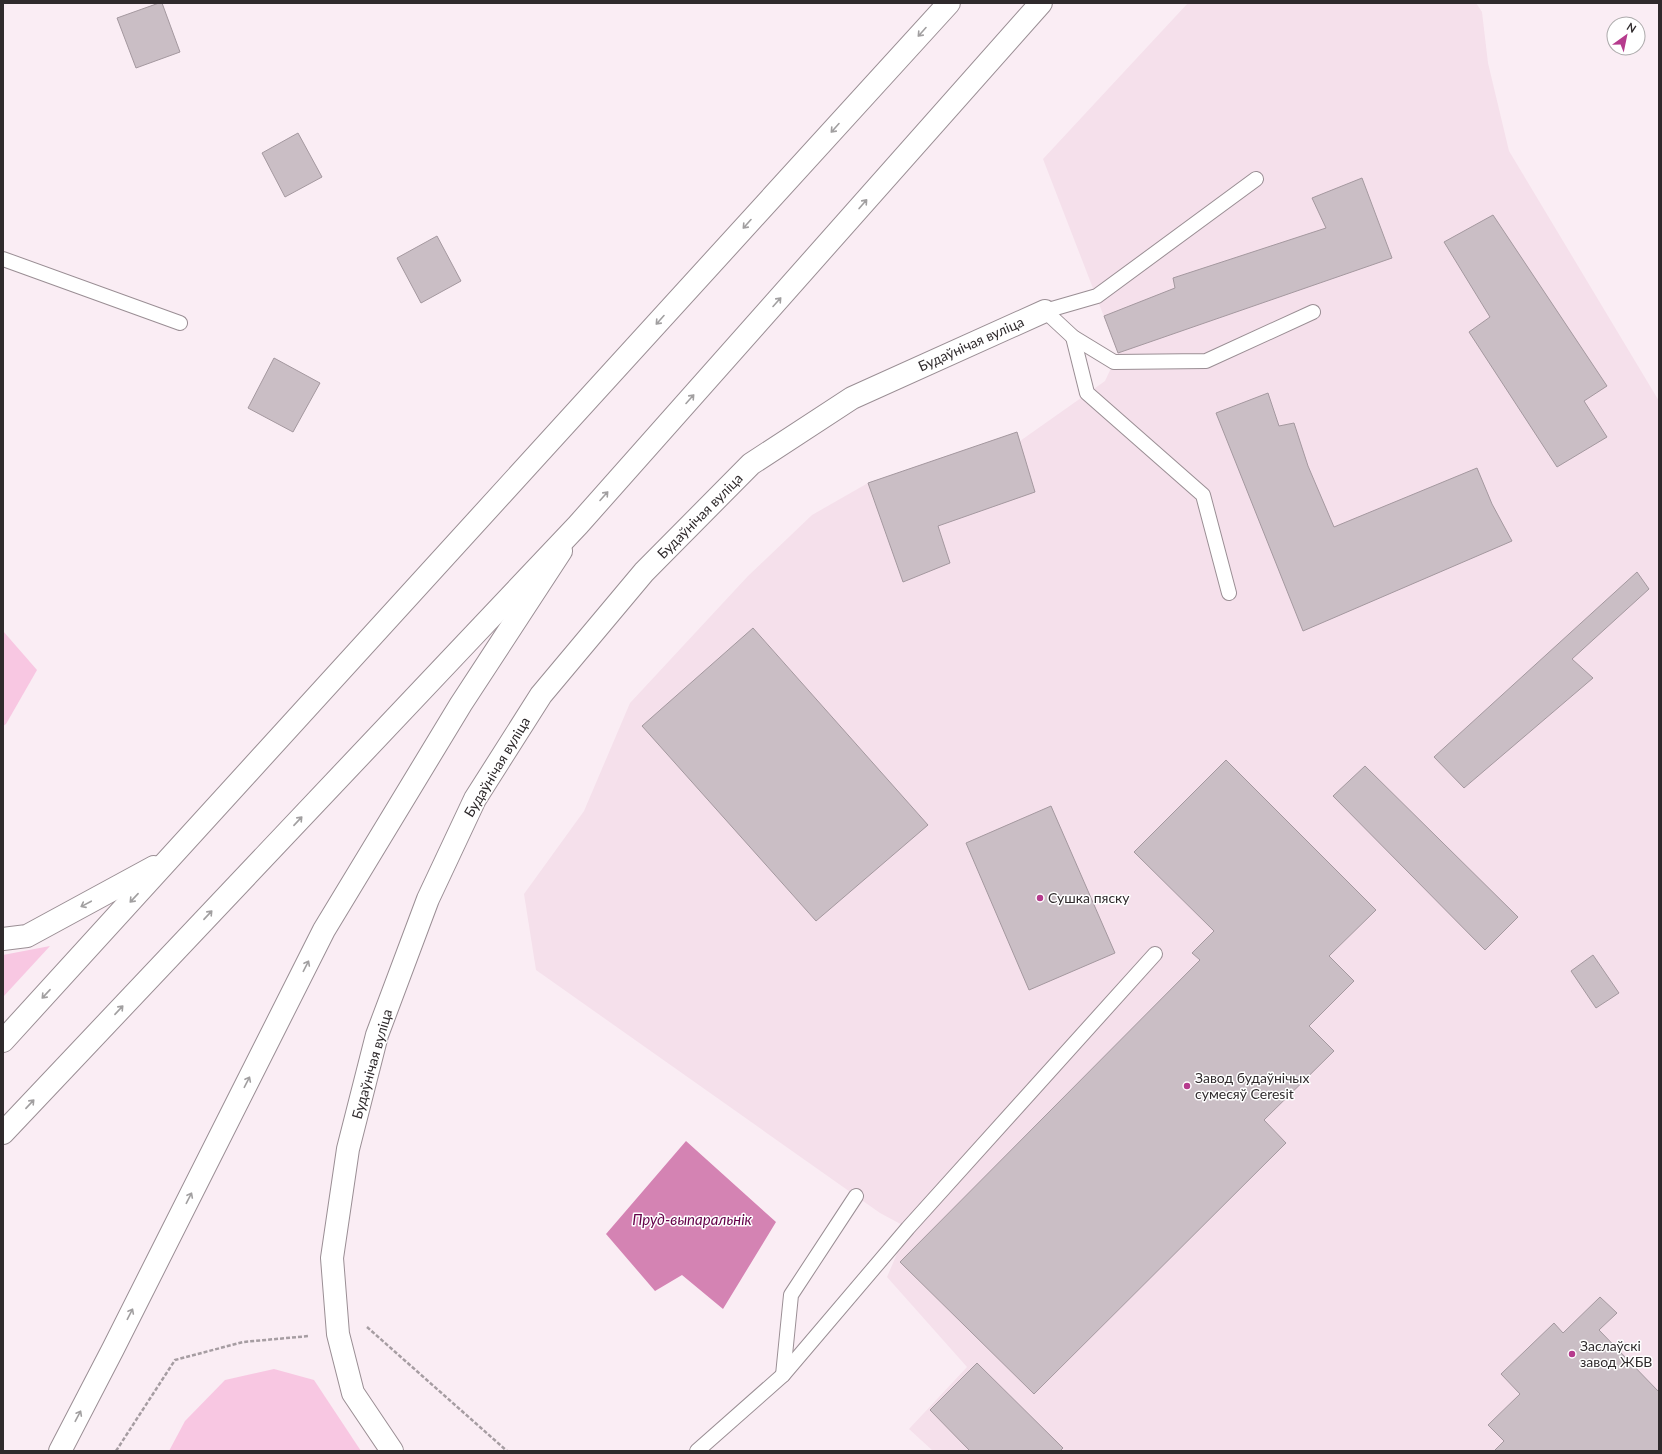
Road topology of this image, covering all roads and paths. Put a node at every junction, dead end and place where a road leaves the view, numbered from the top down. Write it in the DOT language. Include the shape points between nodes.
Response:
graph roads {
  1 [pos="949,3"];
  2 [pos="1041,3"];
  3 [pos="1256,179"];
  4 [pos="3,259"];
  5 [pos="1045,311"];
  6 [pos="1313,312"];
  7 [pos="180,323"];
  8 [pos="1073,337"];
  9 [pos="578,525"];
  10 [pos="1229,593"];
  11 [pos="170,859"];
  12 [pos="3,939"];
  13 [pos="1155,954"];
  14 [pos="3,1041"];
  15 [pos="3,1133"];
  16 [pos="856,1196"];
  17 [pos="338,1334"];
  18 [pos="783,1375"];
  19 [pos="60,1451"];
  20 [pos="116,1451"];
  21 [pos="392,1451"];
  22 [pos="507,1451"];
  23 [pos="697,1451"];
  1 -- 11 [label="main road, one-way"];
  9 -- 2 [label="main road, one-way"];
  3 -- 5 [label="lane" via="1097,296"];
  4 -- 7 [label="lane"];
  5 -- 8 [label="lane"];
  5 -- 17 [label="main road, Будаўнічая вуліца" via="852,398 751,464 644,572 541,695 476,798 428,898 377,1035 348,1149 332,1258"];
  6 -- 8 [label="lane" via="1206,360 1114,362"];
  8 -- 10 [label="lane" via="1087,393 1203,495"];
  15 -- 9 [label="main road, one-way"];
  19 -- 9 [label="main road, one-way" via="324,930 461,704"];
  11 -- 12 [label="main road, one-way" via="27,936"];
  11 -- 14 [label="main road, one-way"];
  13 -- 18 [label="lane" via="908,1228"];
  16 -- 18 [label="lane" via="791,1295"];
  17 -- 20 [label="path" via="243,1342 175,1360"];
  17 -- 21 [label="main road, Будаўнічая вуліца" via="353,1393"];
  17 -- 22 [label="path" via="363,1324"];
  18 -- 23 [label="lane"];
}
